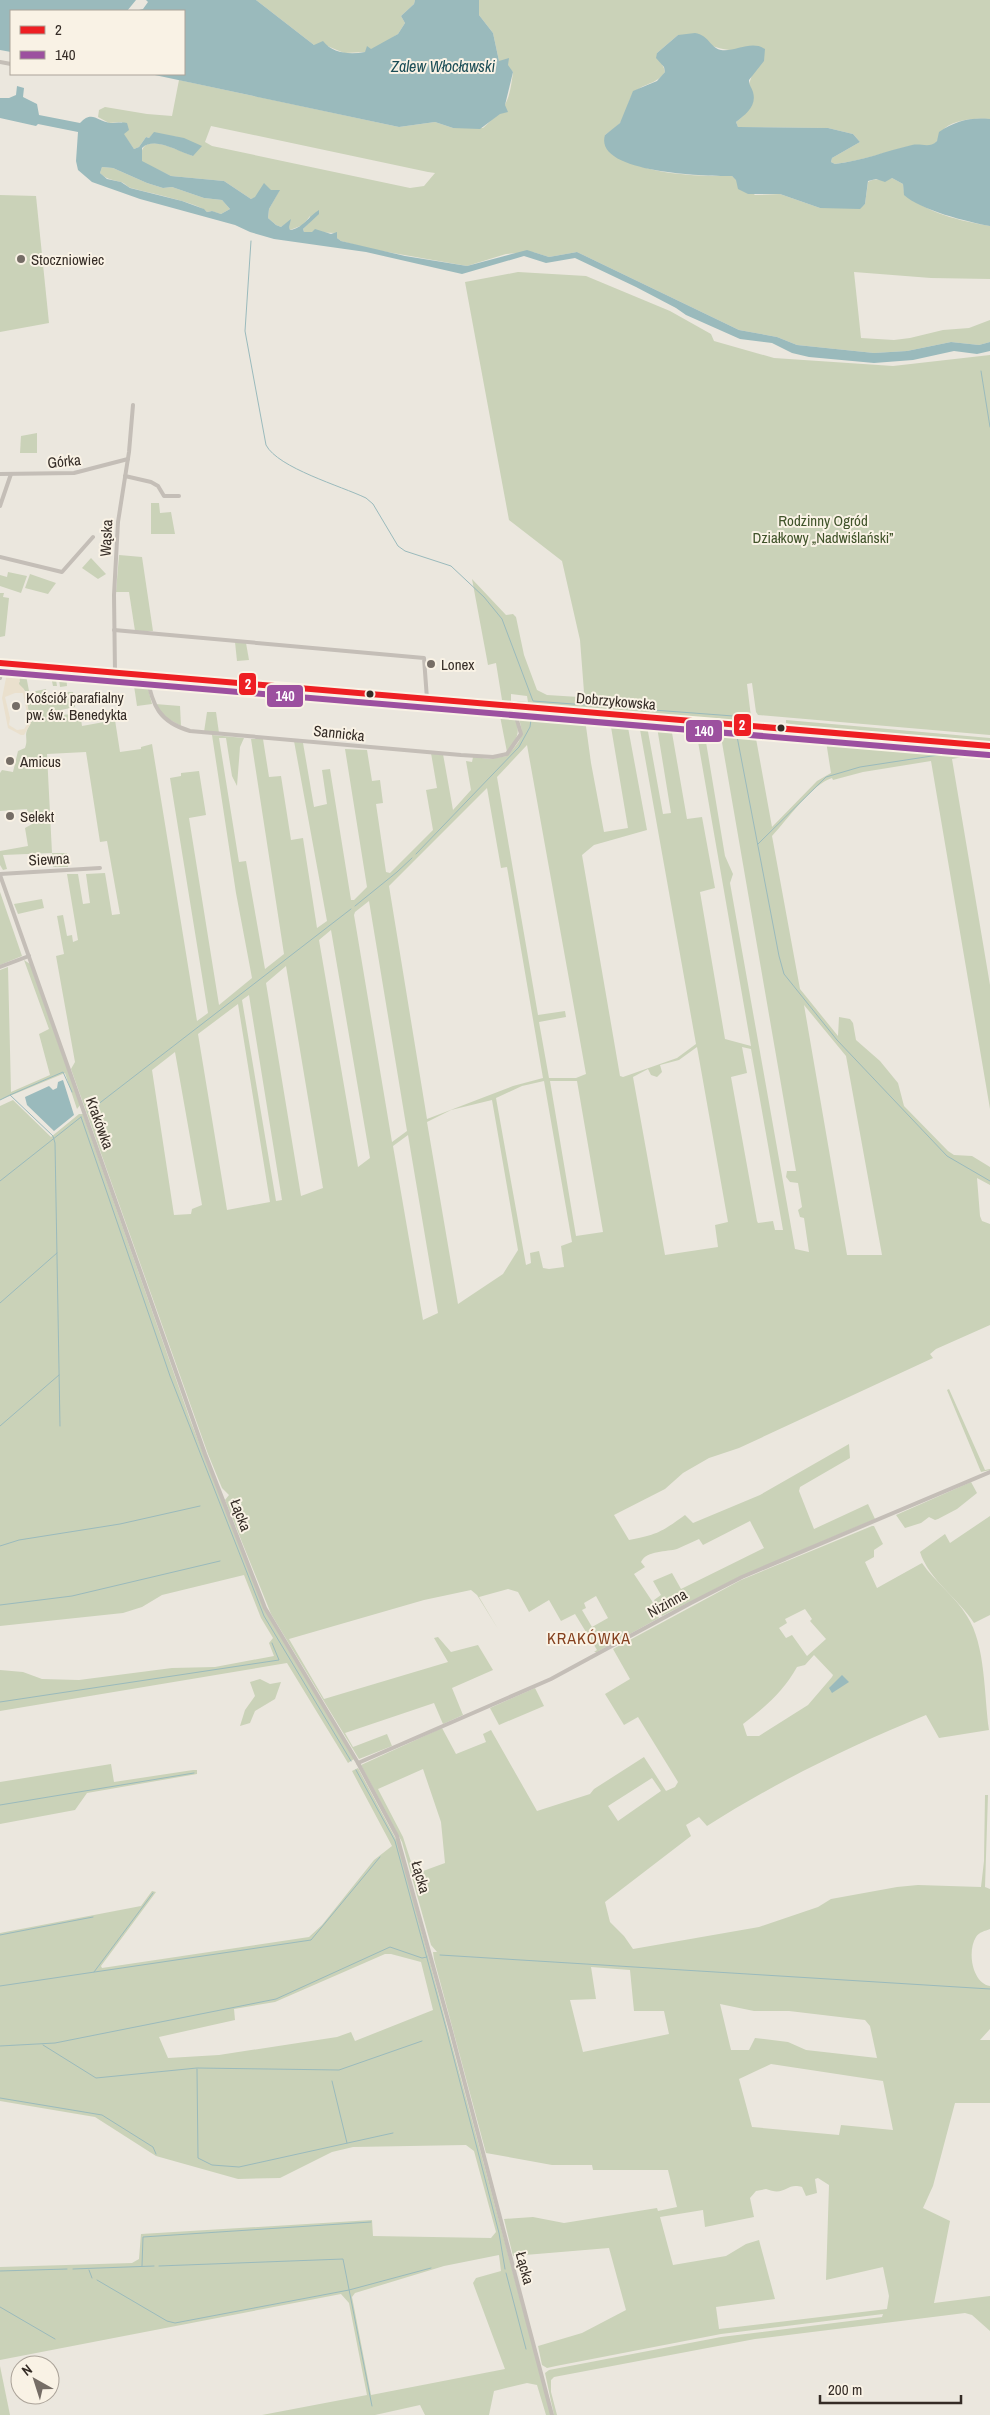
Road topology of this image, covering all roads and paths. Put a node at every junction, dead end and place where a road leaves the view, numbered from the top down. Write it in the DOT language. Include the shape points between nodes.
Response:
graph roads {
  1 [pos="133,405"];
  2 [pos="128,459"];
  3 [pos="0,474"];
  4 [pos="11,474"];
  5 [pos="125,476"];
  6 [pos="179,496"];
  7 [pos="0,506"];
  8 [pos="93,537"];
  9 [pos="0,557"];
  10 [pos="114,630"];
  11 [pos="2,663"];
  12 [pos="115,673"];
  13 [pos="147,676"];
  14 [pos="0,678"];
  15 [pos="427,699"];
  16 [pos="516,706"];
  17 [pos="990,746"];
  18 [pos="100,868"];
  19 [pos="0,875"];
  20 [pos="29,956"];
  21 [pos="0,967"];
  22 [pos="178,1379"];
  23 [pos="990,1472"];
  24 [pos="358,1764"];
  25 [pos="552,2415"];
  1 -- 2 [label="street, Wąska"];
  2 -- 4 [label="street, Górka" via="74,473"];
  2 -- 5 [label="street, Wąska"];
  3 -- 4 [label="street, Górka"];
  4 -- 7 [label="street"];
  5 -- 6 [label="street" via="151,482 164,496"];
  5 -- 10 [label="street, Wąska" via="118,522"];
  8 -- 9 [label="street" via="62,572"];
  10 -- 12 [label="street, Wąska"];
  10 -- 15 [label="street" via="424,658"];
  11 -- 12 [label="main road, Dobrzykowska"];
  11 -- 14 [label="street"];
  12 -- 13 [label="main road, Dobrzykowska"];
  13 -- 15 [label="main road, Dobrzykowska"];
  13 -- 16 [label="street, Sannicka" via="156,710 185,730 385,749 489,757 505,755 521,734"];
  15 -- 16 [label="main road, Dobrzykowska"];
  16 -- 17 [label="main road, Dobrzykowska"];
  18 -- 19 [label="street, Siewna"];
  19 -- 20 [label="street, Krakówka"];
  20 -- 21 [label="street"];
  20 -- 22 [label="street, Krakówka"];
  22 -- 24 [label="street, Łącka" via="268,1613"];
  23 -- 24 [label="street, Nizinna" via="742,1578 551,1679"];
  24 -- 25 [label="street, Łącka" via="395,1831 406,1866"];
}
